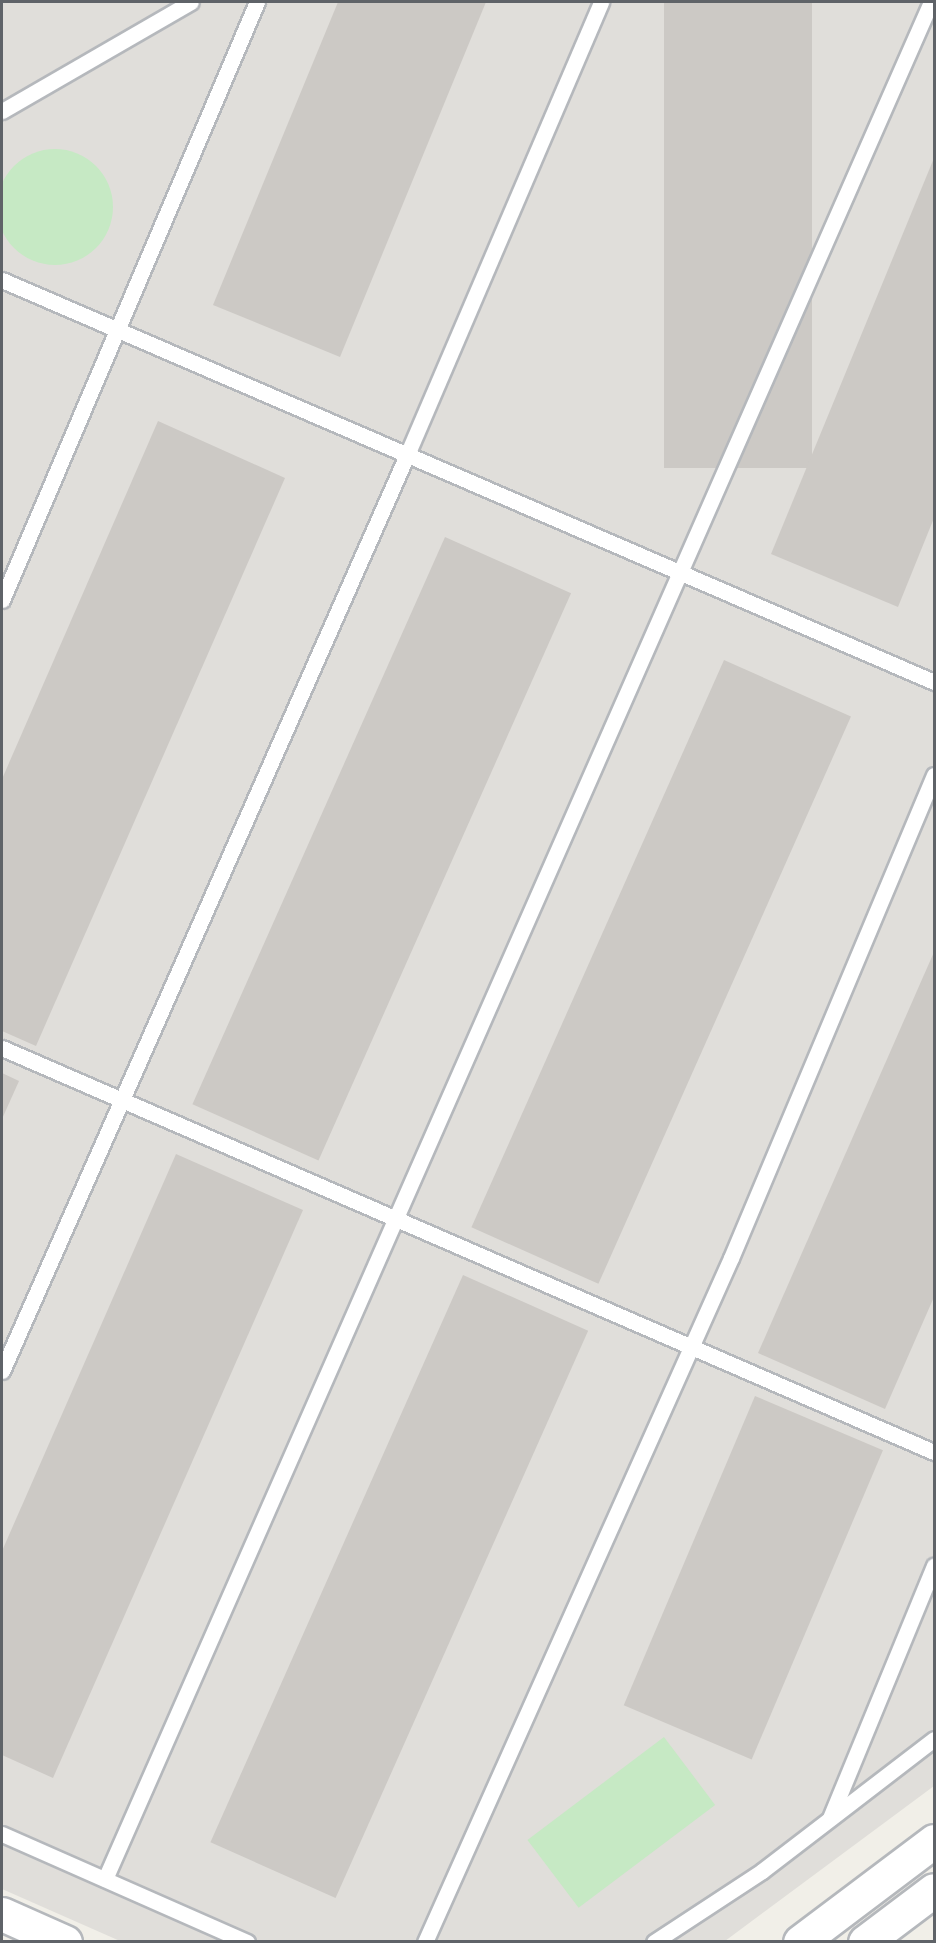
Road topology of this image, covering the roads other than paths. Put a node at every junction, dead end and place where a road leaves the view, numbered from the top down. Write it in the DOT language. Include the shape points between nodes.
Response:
graph roads {
  1 [pos="191,2"];
  2 [pos="257,2"];
  3 [pos="601,2"];
  4 [pos="932,2"];
  5 [pos="2,111"];
  6 [pos="2,280"];
  7 [pos="118,330"];
  8 [pos="407,455"];
  9 [pos="683,574"];
  10 [pos="2,600"];
  11 [pos="934,682"];
  12 [pos="934,775"];
  13 [pos="2,1048"];
  14 [pos="122,1098"];
  15 [pos="396,1221"];
  16 [pos="691,1347"];
  17 [pos="2,1371"];
  18 [pos="934,1452"];
  19 [pos="934,1566"];
  20 [pos="934,1739"];
  21 [pos="830,1819"];
  22 [pos="2,1834"];
  23 [pos="934,1842"];
  24 [pos="105,1879"];
  25 [pos="934,1890"];
  26 [pos="2,1914"];
  27 [pos="65,1941"];
  28 [pos="247,1941"];
  29 [pos="425,1941"];
  30 [pos="654,1941"];
  31 [pos="800,1941"];
  32 [pos="865,1941"];
  1 -- 5 [label="lane"];
  2 -- 7 [label="lane"];
  3 -- 8 [label="lane"];
  4 -- 9 [label="lane"];
  6 -- 7 [label="lane"];
  7 -- 8 [label="lane"];
  7 -- 10 [label="lane"];
  8 -- 9 [label="lane"];
  8 -- 14 [label="lane"];
  9 -- 11 [label="lane"];
  9 -- 15 [label="lane"];
  12 -- 16 [label="lane"];
  13 -- 14 [label="lane"];
  14 -- 15 [label="lane"];
  14 -- 17 [label="lane"];
  15 -- 16 [label="lane"];
  15 -- 24 [label="lane"];
  16 -- 18 [label="lane"];
  16 -- 29 [label="lane"];
  19 -- 21 [label="lane"];
  20 -- 21 [label="lane"];
  21 -- 30 [label="lane"];
  22 -- 24 [label="lane"];
  23 -- 31 [label="street"];
  24 -- 28 [label="lane"];
  25 -- 32 [label="street"];
  26 -- 27 [label="street"];
}
